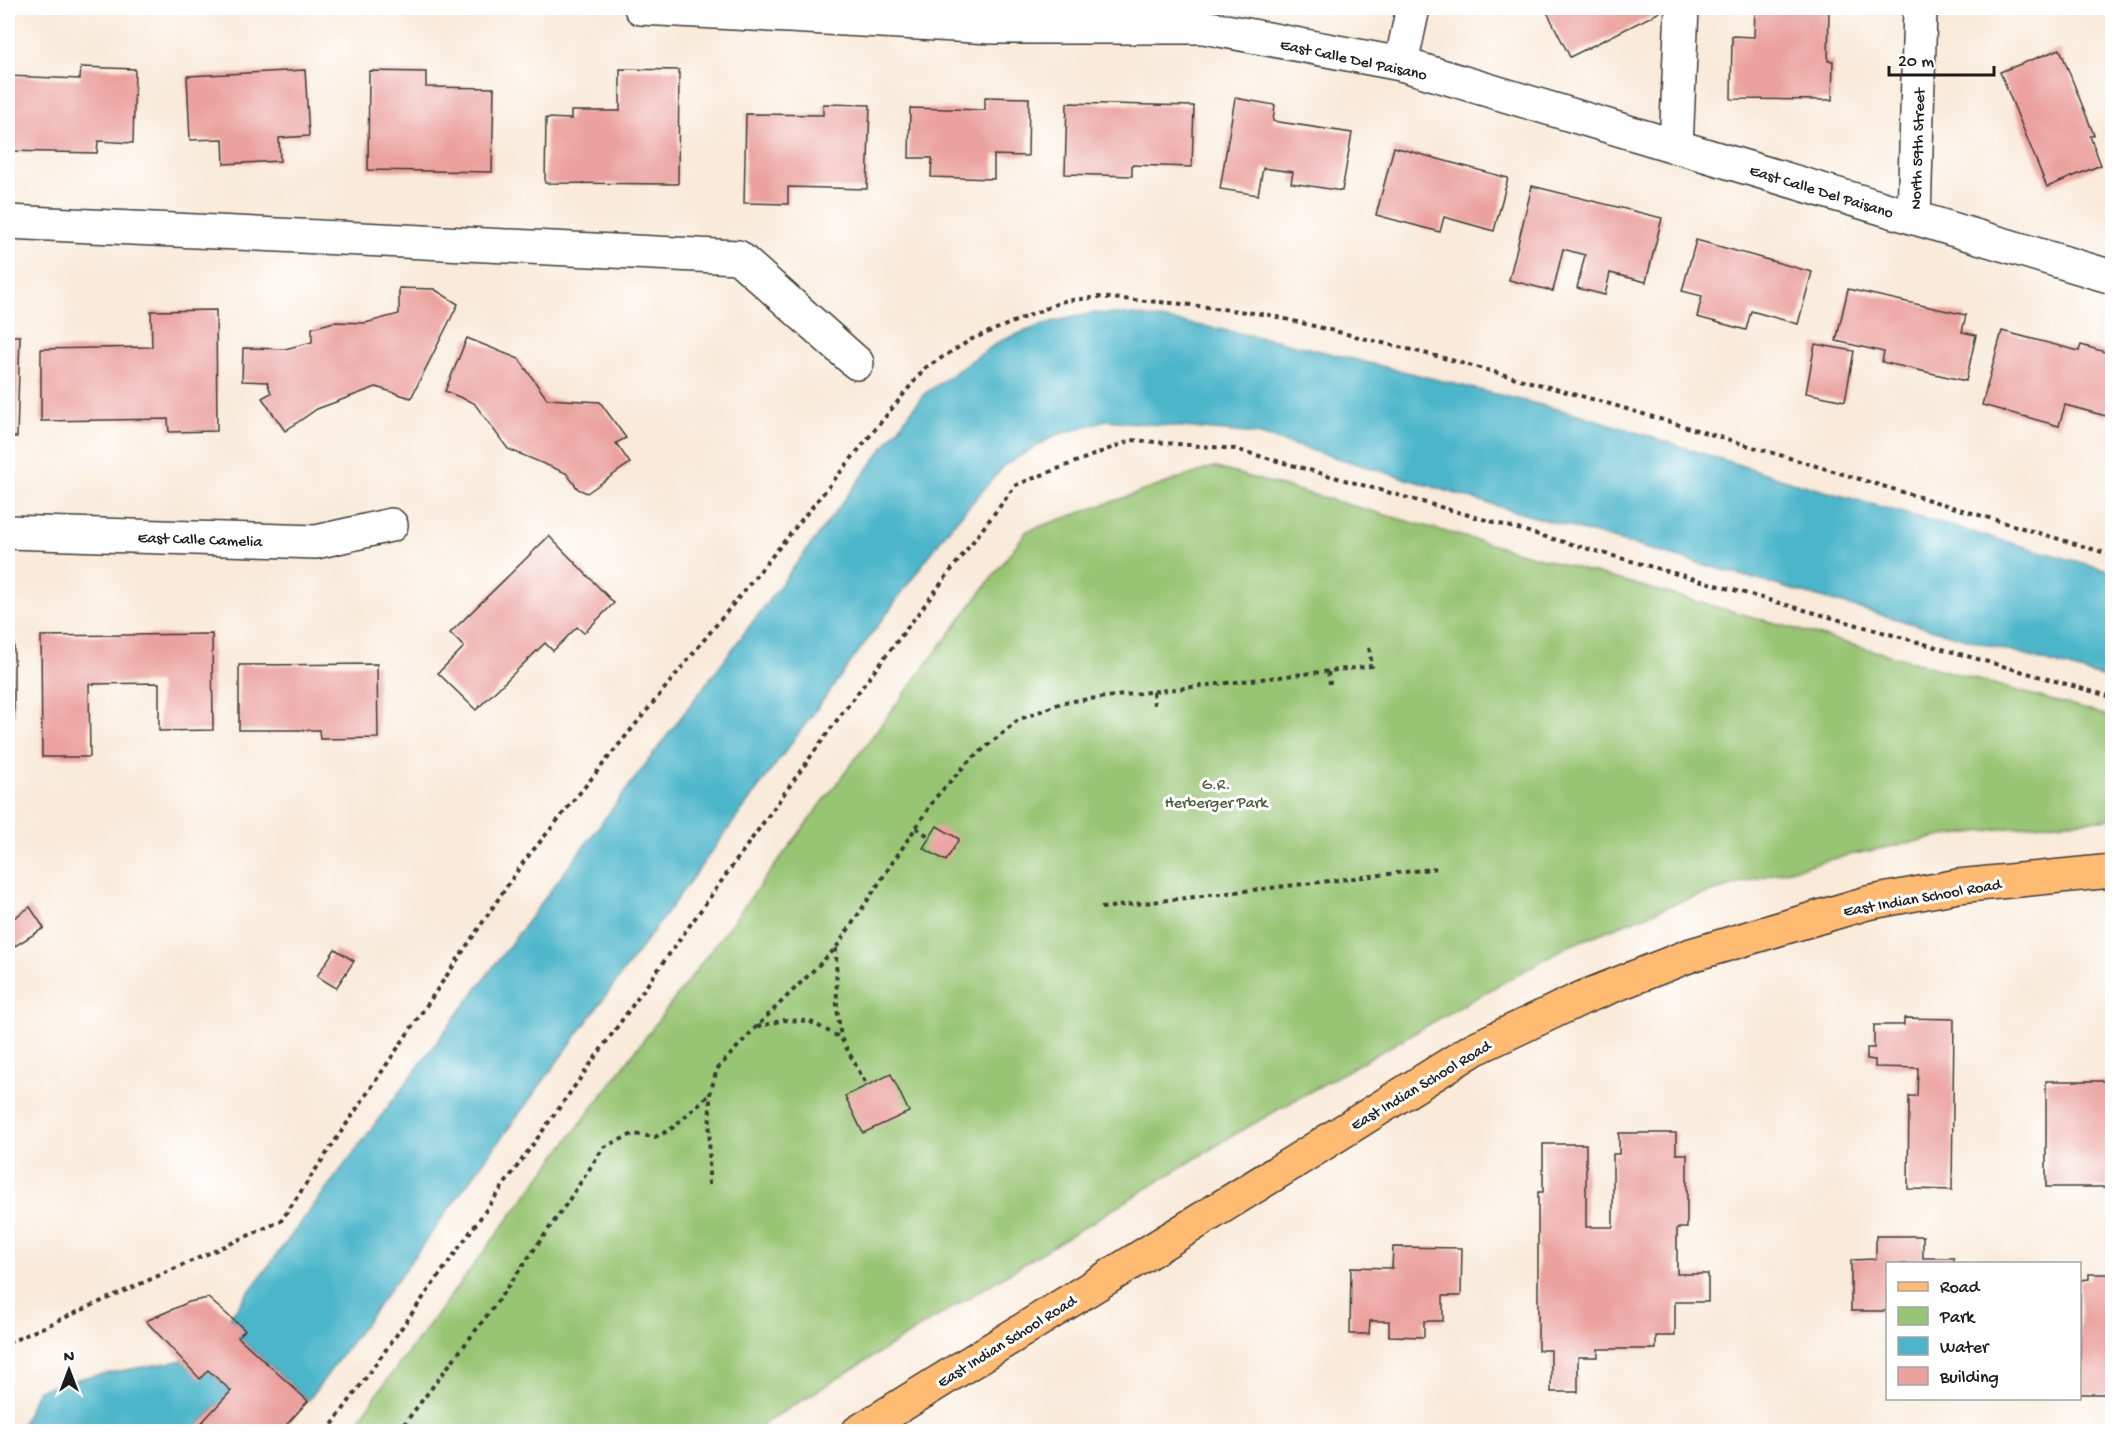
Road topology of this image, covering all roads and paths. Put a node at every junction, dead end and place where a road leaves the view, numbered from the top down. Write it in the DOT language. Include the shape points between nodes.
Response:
graph roads {
  1 [pos="641,8"];
  2 [pos="1413,8"];
  3 [pos="1682,8"];
  4 [pos="1920,8"];
  5 [pos="738,10"];
  6 [pos="992,17"];
  7 [pos="1401,64"];
  8 [pos="1676,147"];
  9 [pos="1914,218"];
  10 [pos="8,222"];
  11 [pos="2112,277"];
  12 [pos="857,363"];
  13 [pos="391,525"];
  14 [pos="8,532"];
  15 [pos="2112,555"];
  16 [pos="1369,647"];
  17 [pos="1328,672"];
  18 [pos="1330,684"];
  19 [pos="1153,692"];
  20 [pos="2112,697"];
  21 [pos="1154,705"];
  22 [pos="915,828"];
  23 [pos="930,837"];
  24 [pos="1439,868"];
  25 [pos="2112,871"];
  26 [pos="1101,908"];
  27 [pos="836,948"];
  28 [pos="756,1027"];
  29 [pos="841,1038"];
  30 [pos="867,1086"];
  31 [pos="710,1094"];
  32 [pos="709,1185"];
  33 [pos="8,1343"];
  34 [pos="327,1431"];
  35 [pos="398,1431"];
  36 [pos="858,1431"];
  1 -- 5 [label="street, East Calle Del Paisano"];
  2 -- 7 [label="street"];
  3 -- 8 [label="street"];
  4 -- 9 [label="street, North 59th Street"];
  5 -- 6 [label="street, East Calle Del Paisano"];
  6 -- 7 [label="street, East Calle Del Paisano" via="1204,27"];
  7 -- 8 [label="street, East Calle Del Paisano"];
  8 -- 9 [label="street, East Calle Del Paisano"];
  9 -- 11 [label="street, East Calle Del Paisano"];
  10 -- 12 [label="street" via="738,257"];
  13 -- 14 [label="street, East Calle Camelia" via="316,542"];
  15 -- 33 [label="path" via="1587,398 1269,315 1098,297 1064,301 1036,311 972,339 925,368 522,864 280,1221"];
  16 -- 17 [label="path" via="1372,666"];
  17 -- 18 [label="path"];
  17 -- 19 [label="path"];
  19 -- 21 [label="path"];
  19 -- 22 [label="path" via="1064,702 1018,720 968,762 936,797"];
  20 -- 34 [label="path" via="1235,449 1132,440 1016,485 834,724"];
  22 -- 23 [label="path"];
  22 -- 27 [label="path"];
  24 -- 26 [label="path"];
  25 -- 36 [label="main road, East Indian School Road" via="1958,886 1867,903 1691,955 1582,998 1474,1048"];
  27 -- 28 [label="path"];
  27 -- 29 [label="path"];
  28 -- 29 [label="path" via="783,1020 809,1021"];
  28 -- 31 [label="path" via="717,1069"];
  29 -- 30 [label="path"];
  31 -- 32 [label="path"];
  31 -- 35 [label="path" via="670,1130 655,1137 633,1134 604,1147 492,1309"];
}
